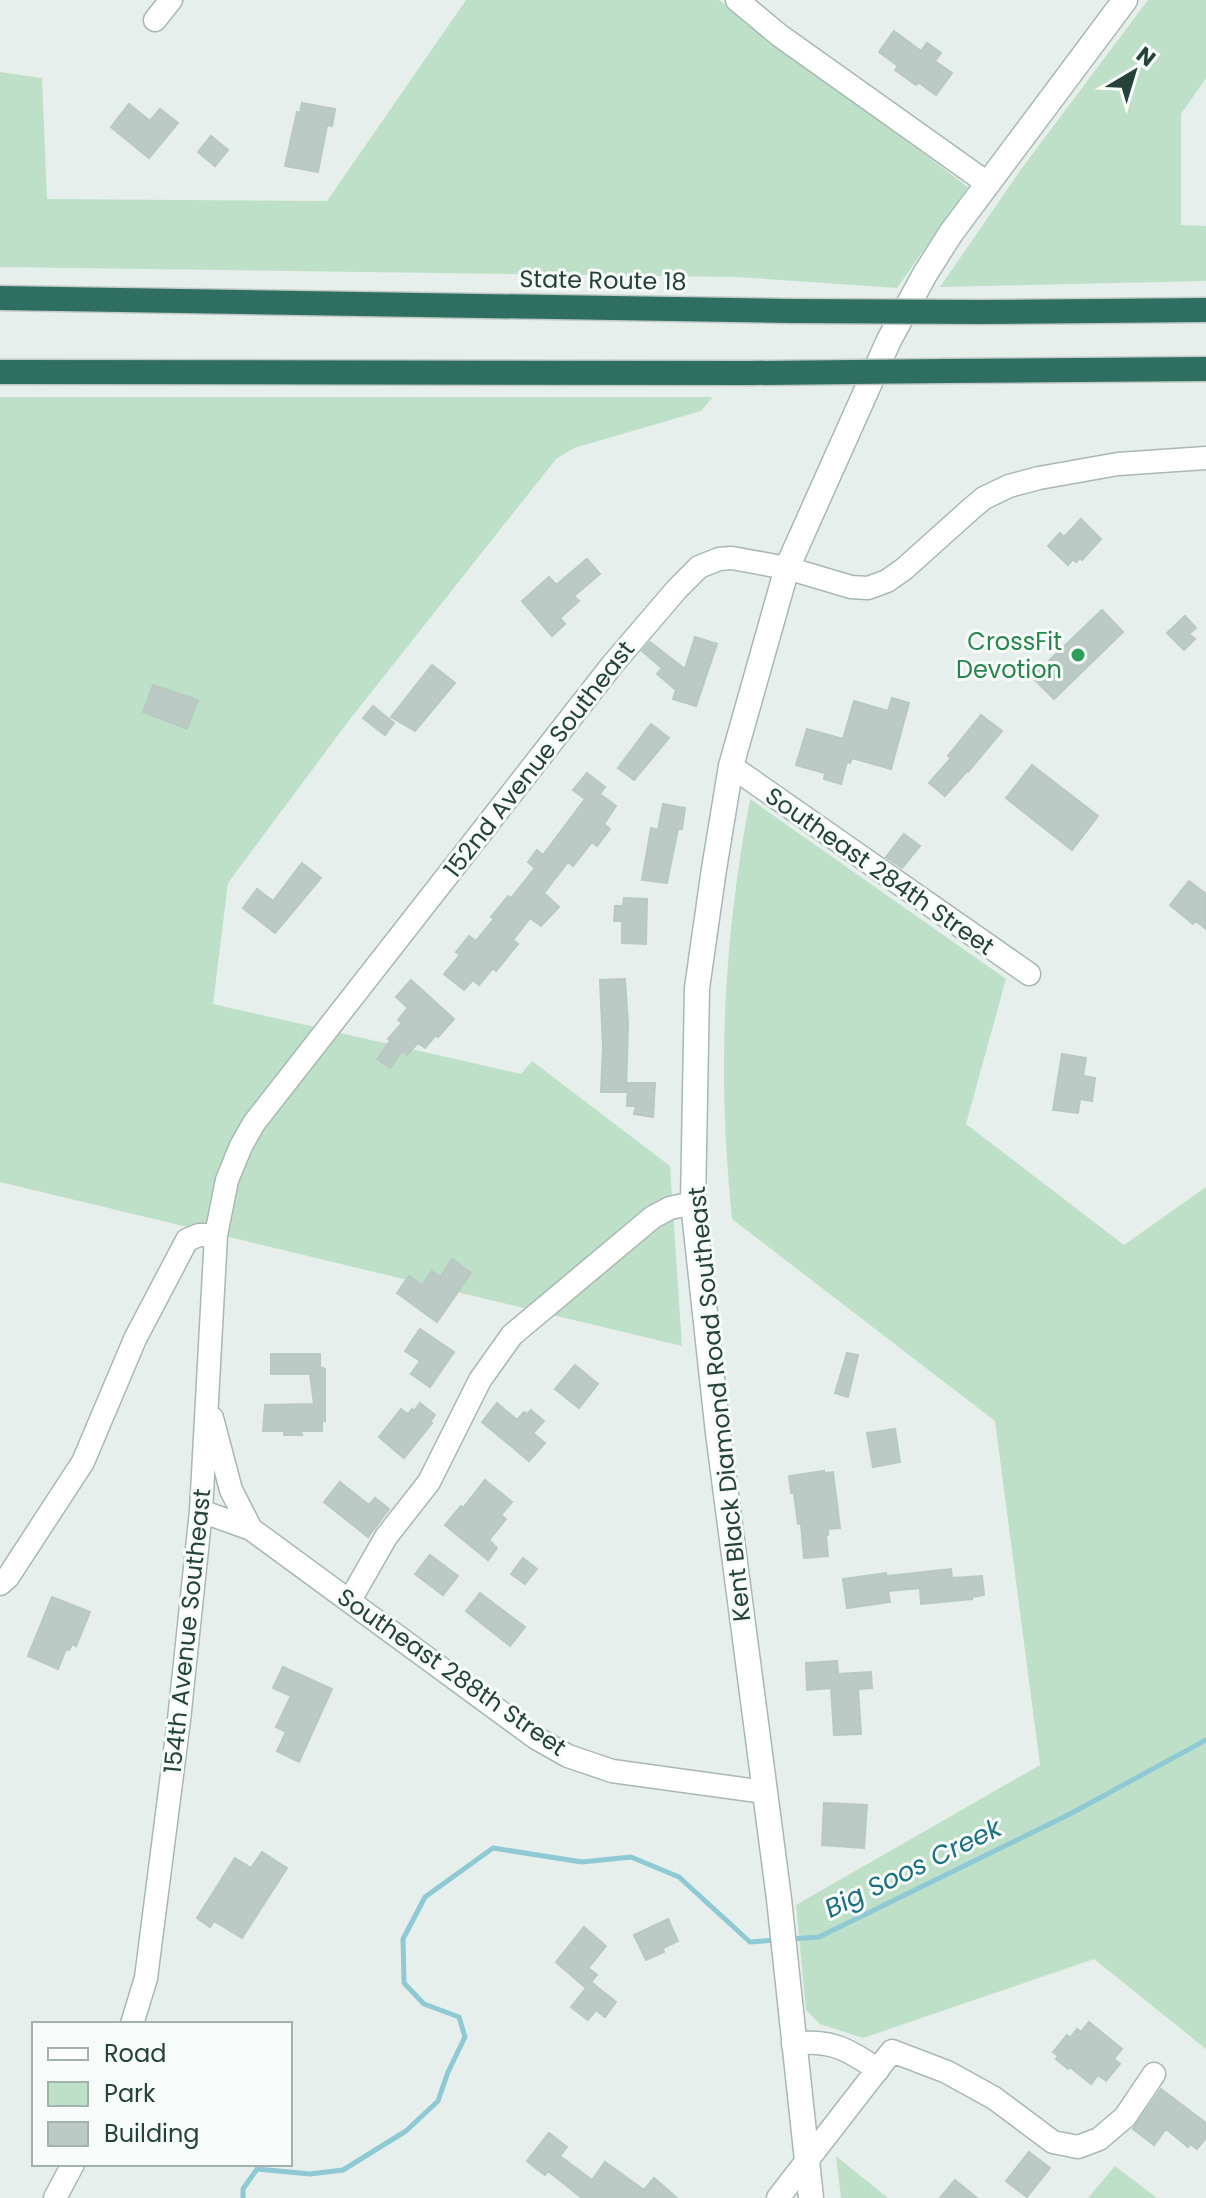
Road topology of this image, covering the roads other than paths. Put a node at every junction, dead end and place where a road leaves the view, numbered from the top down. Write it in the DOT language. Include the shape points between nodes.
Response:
graph roads {
  1 [pos="171,0"];
  2 [pos="737,0"];
  3 [pos="1125,0"];
  4 [pos="155,20"];
  5 [pos="987,183"];
  6 [pos="0,298"];
  7 [pos="1206,310"];
  8 [pos="1206,369"];
  9 [pos="0,372"];
  10 [pos="1206,458"];
  11 [pos="787,568"];
  12 [pos="731,766"];
  13 [pos="1029,974"];
  14 [pos="693,1203"];
  15 [pos="216,1235"];
  16 [pos="207,1399"];
  17 [pos="201,1511"];
  18 [pos="251,1529"];
  19 [pos="0,1584"];
  20 [pos="350,1600"];
  21 [pos="765,1792"];
  22 [pos="133,2022"];
  23 [pos="793,2044"];
  24 [pos="878,2070"];
  25 [pos="1154,2074"];
  26 [pos="806,2161"];
  27 [pos="72,2166"];
  28 [pos="55,2198"];
  29 [pos="778,2198"];
  30 [pos="811,2198"];
  1 -- 4 [label="street"];
  2 -- 5 [label="street"];
  3 -- 5 [label="street"];
  5 -- 11 [label="street" via="925,274 889,340"];
  6 -- 7 [label="highway, State Route 18, bridge" via="790,311"];
  8 -- 9 [label="highway, bridge"];
  10 -- 11 [label="street, 152nd Avenue Southeast" via="1118,464 1009,486 984,498 904,569 868,588"];
  11 -- 12 [label="street, Kent Black Diamond Road Southeast"];
  11 -- 15 [label="street, 152nd Avenue Southeast" via="732,558 708,562 650,620 254,1123 227,1180"];
  12 -- 13 [label="street, Southeast 284th Street"];
  12 -- 14 [label="street, Kent Black Diamond Road Southeast" via="697,988"];
  14 -- 20 [label="street" via="653,1217 512,1335 480,1380 429,1482 386,1537"];
  14 -- 21 [label="street, Kent Black Diamond Road Southeast"];
  15 -- 16 [label="street, 154th Avenue Southeast"];
  15 -- 19 [label="street" via="187,1240 135,1339 83,1462"];
  16 -- 17 [label="street, 154th Avenue Southeast"];
  16 -- 18 [label="street, Southeast 288th Street" via="231,1490"];
  17 -- 18 [label="street, Southeast 288th Street"];
  17 -- 22 [label="street, 154th Avenue Southeast" via="146,1978"];
  18 -- 20 [label="street, Southeast 288th Street"];
  20 -- 21 [label="street, Southeast 288th Street" via="568,1756 612,1771"];
  21 -- 23 [label="street, Kent Black Diamond Road Southeast"];
  23 -- 24 [label="street" via="835,2044"];
  23 -- 26 [label="street, Kent Black Diamond Road Southeast"];
  24 -- 25 [label="street" via="892,2051 947,2072 1053,2142 1078,2147 1099,2139 1125,2117"];
  24 -- 26 [label="street"];
  26 -- 29 [label="street"];
  26 -- 30 [label="street, Kent Black Diamond Road Southeast"];
  27 -- 28 [label="street"];
}
